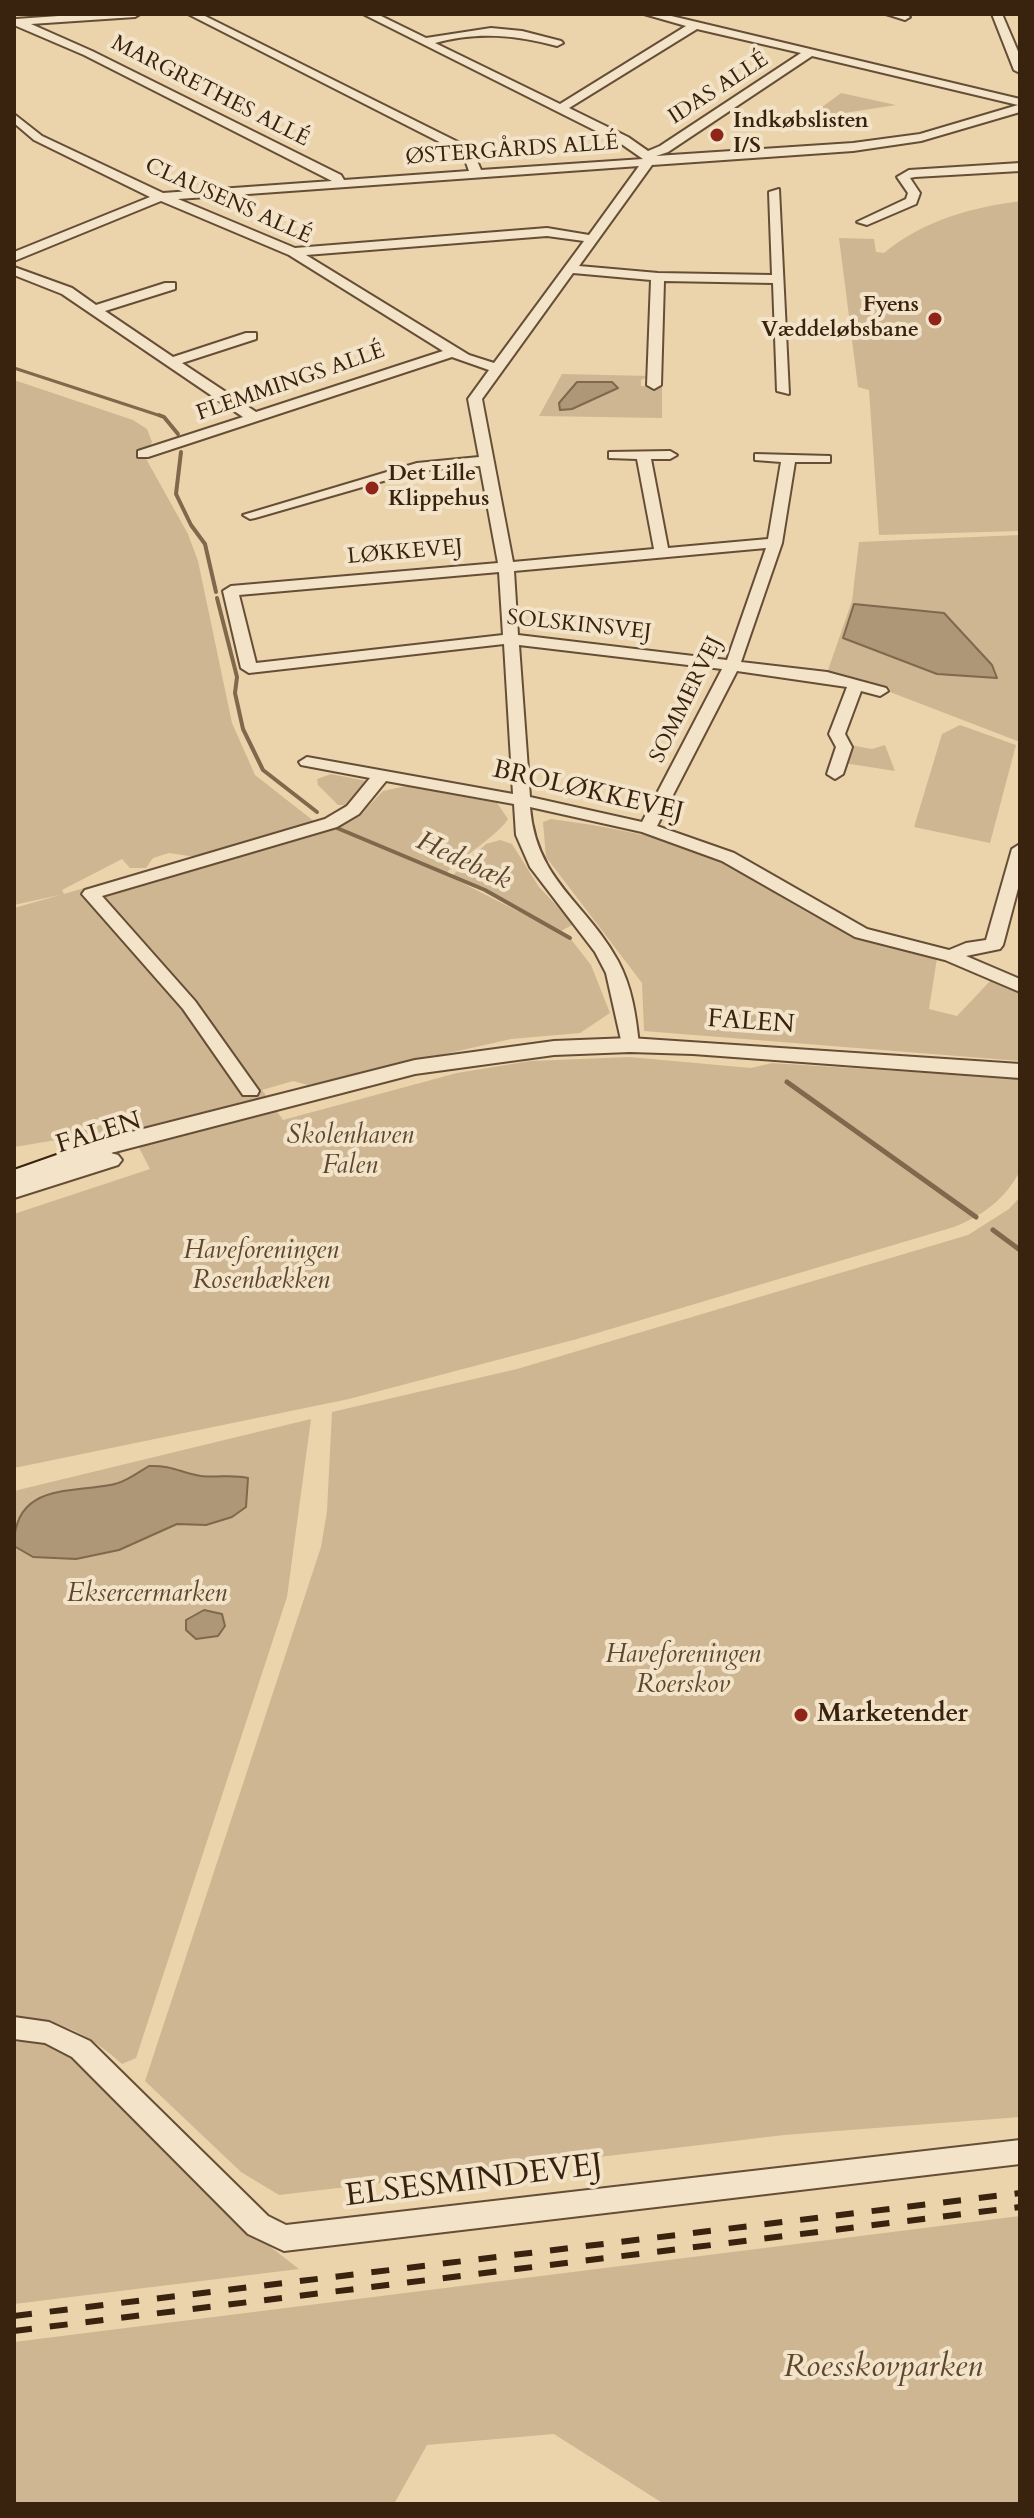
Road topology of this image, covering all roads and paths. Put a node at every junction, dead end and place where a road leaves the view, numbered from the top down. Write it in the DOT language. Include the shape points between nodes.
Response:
graph roads {
  1 [pos="135,14"];
  2 [pos="193,14"];
  3 [pos="368,14"];
  4 [pos="649,14"];
  5 [pos="891,14"];
  6 [pos="997,14"];
  7 [pos="905,17"];
  8 [pos="15,22"];
  9 [pos="695,25"];
  10 [pos="424,42"];
  11 [pos="557,43"];
  12 [pos="1016,46"];
  13 [pos="811,52"];
  14 [pos="1020,70"];
  15 [pos="1020,102"];
  16 [pos="561,108"];
  17 [pos="1020,108"];
  18 [pos="14,117"];
  19 [pos="19,130"];
  20 [pos="650,159"];
  21 [pos="1020,167"];
  22 [pos="476,174"];
  23 [pos="340,184"];
  24 [pos="775,192"];
  25 [pos="160,197"];
  26 [pos="863,222"];
  27 [pos="592,239"];
  28 [pos="293,252"];
  29 [pos="14,257"];
  30 [pos="570,269"];
  31 [pos="14,271"];
  32 [pos="658,277"];
  33 [pos="778,279"];
  34 [pos="170,286"];
  35 [pos="96,309"];
  36 [pos="251,336"];
  37 [pos="458,355"];
  38 [pos="173,361"];
  39 [pos="492,373"];
  40 [pos="654,385"];
  41 [pos="784,391"];
  42 [pos="256,419"];
  43 [pos="143,454"];
  44 [pos="614,455"];
  45 [pos="643,455"];
  46 [pos="670,455"];
  47 [pos="760,457"];
  48 [pos="789,458"];
  49 [pos="825,459"];
  50 [pos="485,461"];
  51 [pos="250,515"];
  52 [pos="775,543"];
  53 [pos="662,553"];
  54 [pos="506,566"];
  55 [pos="511,639"];
  56 [pos="733,664"];
  57 [pos="249,668"];
  58 [pos="856,684"];
  59 [pos="880,691"];
  60 [pos="307,762"];
  61 [pos="835,774"];
  62 [pos="381,776"];
  63 [pos="521,800"];
  64 [pos="647,828"];
  65 [pos="1020,849"];
  66 [pos="1016,883"];
  67 [pos="951,956"];
  68 [pos="1020,986"];
  69 [pos="630,1045"];
  70 [pos="479,1058"];
  71 [pos="1020,1071"];
  72 [pos="250,1091"];
  73 [pos="102,1148"];
  74 [pos="14,1161"];
  75 [pos="14,1170"];
  76 [pos="14,1179"];
  77 [pos="14,1190"];
  78 [pos="14,2028"];
  79 [pos="1020,2152"];
  1 -- 8 [label="street"];
  2 -- 22 [label="street" via="468,152"];
  3 -- 10 [label="street"];
  4 -- 9 [label="street"];
  5 -- 7 [label="street"];
  6 -- 12 [label="street"];
  8 -- 23 [label="street, MARGRETHES ALLÉ" via="152,85"];
  9 -- 13 [label="street"];
  9 -- 16 [label="street"];
  10 -- 11 [label="street" via="492,29"];
  10 -- 16 [label="street"];
  12 -- 14 [label="street"];
  13 -- 15 [label="street"];
  13 -- 20 [label="street, IDAS ALLÉ"];
  16 -- 20 [label="street"];
  17 -- 20 [label="street, ØSTERGÅRDS ALLÉ" via="921,137"];
  18 -- 19 [label="street, CLAUSENS ALLÉ"];
  19 -- 25 [label="street, CLAUSENS ALLÉ"];
  20 -- 22 [label="street, ØSTERGÅRDS ALLÉ"];
  20 -- 27 [label="street"];
  21 -- 26 [label="street" via="913,173 903,177 914,193 912,201"];
  22 -- 23 [label="street, ØSTERGÅRDS ALLÉ"];
  23 -- 25 [label="street, ØSTERGÅRDS ALLÉ"];
  24 -- 33 [label="street"];
  25 -- 28 [label="street, CLAUSENS ALLÉ"];
  25 -- 29 [label="street, ØSTERGÅRDS ALLÉ"];
  27 -- 28 [label="street" via="547,232"];
  27 -- 30 [label="street"];
  28 -- 37 [label="street, CLAUSENS ALLÉ"];
  30 -- 32 [label="street"];
  30 -- 39 [label="street"];
  31 -- 35 [label="street" via="67,291"];
  32 -- 33 [label="street"];
  32 -- 40 [label="street"];
  33 -- 41 [label="street"];
  34 -- 35 [label="street"];
  35 -- 38 [label="street"];
  36 -- 38 [label="street"];
  37 -- 39 [label="street, CLAUSENS ALLÉ"];
  37 -- 42 [label="street, FLEMMINGS ALLÉ"];
  38 -- 42 [label="street"];
  39 -- 50 [label="street" via="475,399"];
  42 -- 43 [label="street, FLEMMINGS ALLÉ"];
  44 -- 45 [label="street"];
  45 -- 46 [label="street"];
  45 -- 53 [label="street"];
  47 -- 48 [label="street"];
  48 -- 49 [label="street"];
  48 -- 52 [label="street"];
  50 -- 51 [label="street" via="417,467"];
  50 -- 54 [label="street"];
  52 -- 53 [label="street, LØKKEVEJ"];
  52 -- 56 [label="street, SOMMERVEJ"];
  53 -- 54 [label="street, LØKKEVEJ"];
  54 -- 55 [label="street"];
  54 -- 57 [label="street, LØKKEVEJ" via="231,591"];
  55 -- 56 [label="street, SOLSKINSVEJ"];
  55 -- 57 [label="street, SOLSKINSVEJ"];
  55 -- 63 [label="street"];
  56 -- 58 [label="street, SOLSKINSVEJ"];
  56 -- 64 [label="street, SOMMERVEJ"];
  58 -- 59 [label="street, SOLSKINSVEJ"];
  58 -- 61 [label="street" via="837,734 844,747"];
  60 -- 62 [label="street, BROLØKKEVEJ"];
  62 -- 63 [label="street, BROLØKKEVEJ"];
  62 -- 72 [label="street" via="353,810 331,823 91,894 181,995"];
  63 -- 64 [label="street, BROLØKKEVEJ"];
  63 -- 69 [label="street" via="530,853 605,954 619,984"];
  64 -- 67 [label="street, BROLØKKEVEJ" via="728,857 861,933"];
  65 -- 66 [label="street"];
  66 -- 67 [label="street" via="994,945"];
  67 -- 68 [label="street, BROLØKKEVEJ"];
  69 -- 70 [label="street, FALEN"];
  69 -- 71 [label="street, FALEN"];
  70 -- 73 [label="street, FALEN" via="355,1080"];
  70 -- 77 [label="street, FALEN" via="359,1087"];
  73 -- 74 [label="main road"];
  73 -- 75 [label="street, FALEN"];
  73 -- 76 [label="main road"];
  78 -- 79 [label="street, ELSESMINDEVEJ" via="59,2035 81,2049 258,2225 284,2238"];
}
